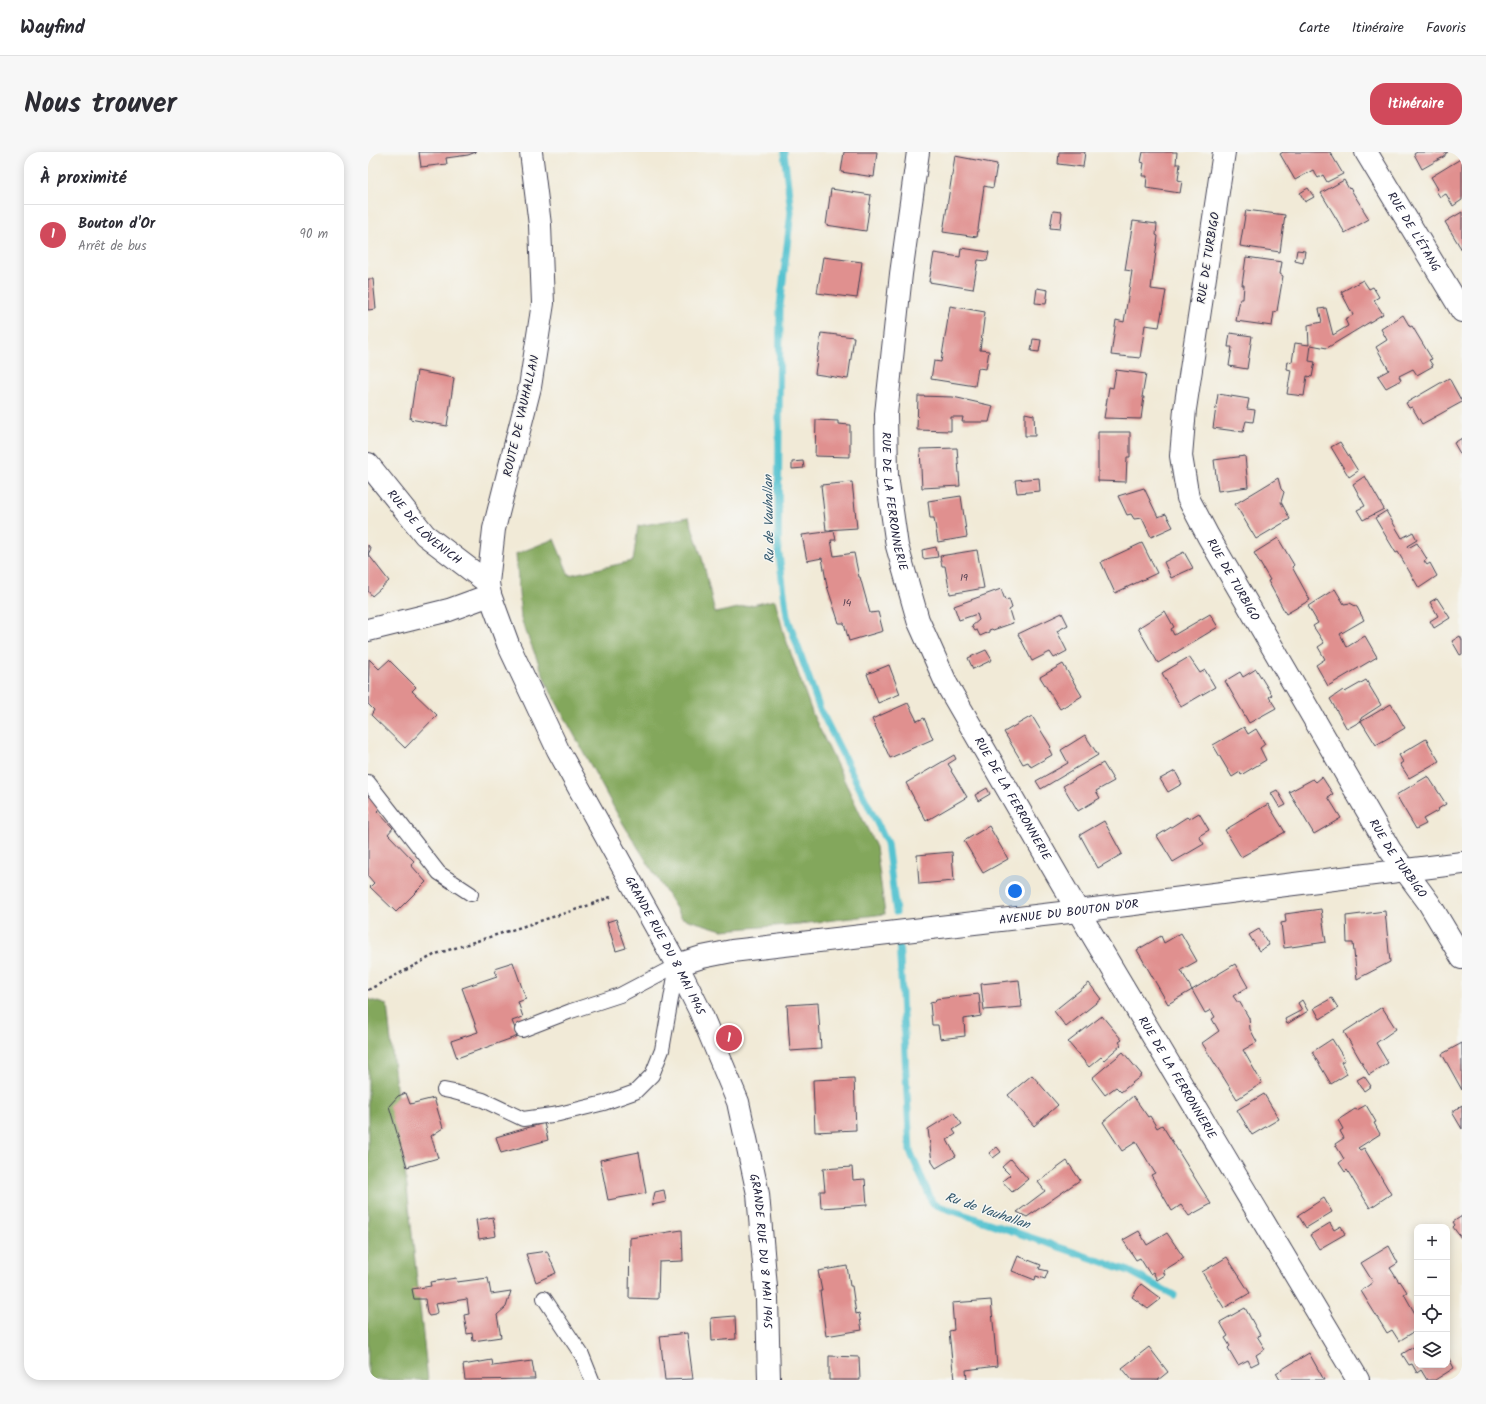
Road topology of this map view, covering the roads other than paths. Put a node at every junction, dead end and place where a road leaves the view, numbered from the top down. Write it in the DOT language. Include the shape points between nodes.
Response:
graph roads {
  1 [pos="531,152"];
  2 [pos="918,152"];
  3 [pos="1224,152"];
  4 [pos="1366,152"];
  5 [pos="1462,311"];
  6 [pos="368,464"];
  7 [pos="489,589"];
  8 [pos="368,630"];
  9 [pos="368,782"];
  10 [pos="1462,862"];
  11 [pos="1405,869"];
  12 [pos="471,894"];
  13 [pos="1078,910"];
  14 [pos="1462,958"];
  15 [pos="677,965"];
  16 [pos="522,1030"];
  17 [pos="444,1090"];
  18 [pos="544,1298"];
  19 [pos="592,1380"];
  20 [pos="768,1380"];
  21 [pos="1358,1380"];
  1 -- 7 [label="street, ROUTE DE VAUHALLAN" via="540,225 543,303 530,386 494,529"];
  2 -- 13 [label="street, RUE DE LA FERRONNERIE" via="900,274 886,414 887,476 897,546 918,620 947,685"];
  3 -- 11 [label="street, RUE DE TURBIGO" via="1185,409 1181,456 1188,498 1386,843"];
  4 -- 5 [label="street, RUE DE L'ÉTANG"];
  6 -- 7 [label="street, RUE DE LÖVENICH" via="425,535"];
  7 -- 8 [label="street" via="449,610"];
  7 -- 15 [label="street, GRANDE RUE DU 8 MAI 1945" via="508,644 558,750"];
  9 -- 12 [label="lane" via="439,873"];
  10 -- 11 [label="street, AVENUE DU BOUTON D'OR"];
  11 -- 13 [label="street, AVENUE DU BOUTON D'OR"];
  11 -- 14 [label="street, RUE DE TURBIGO"];
  13 -- 15 [label="street, AVENUE DU BOUTON D'OR" via="732,951"];
  13 -- 21 [label="street, RUE DE LA FERRONNERIE"];
  15 -- 16 [label="lane" via="620,995"];
  15 -- 17 [label="lane" via="662,1050 652,1075 635,1092 604,1104 523,1119 483,1100"];
  15 -- 20 [label="street, GRANDE RUE DU 8 MAI 1945" via="700,1011 738,1102 758,1194 767,1299"];
  18 -- 19 [label="lane" via="582,1355"];
}
